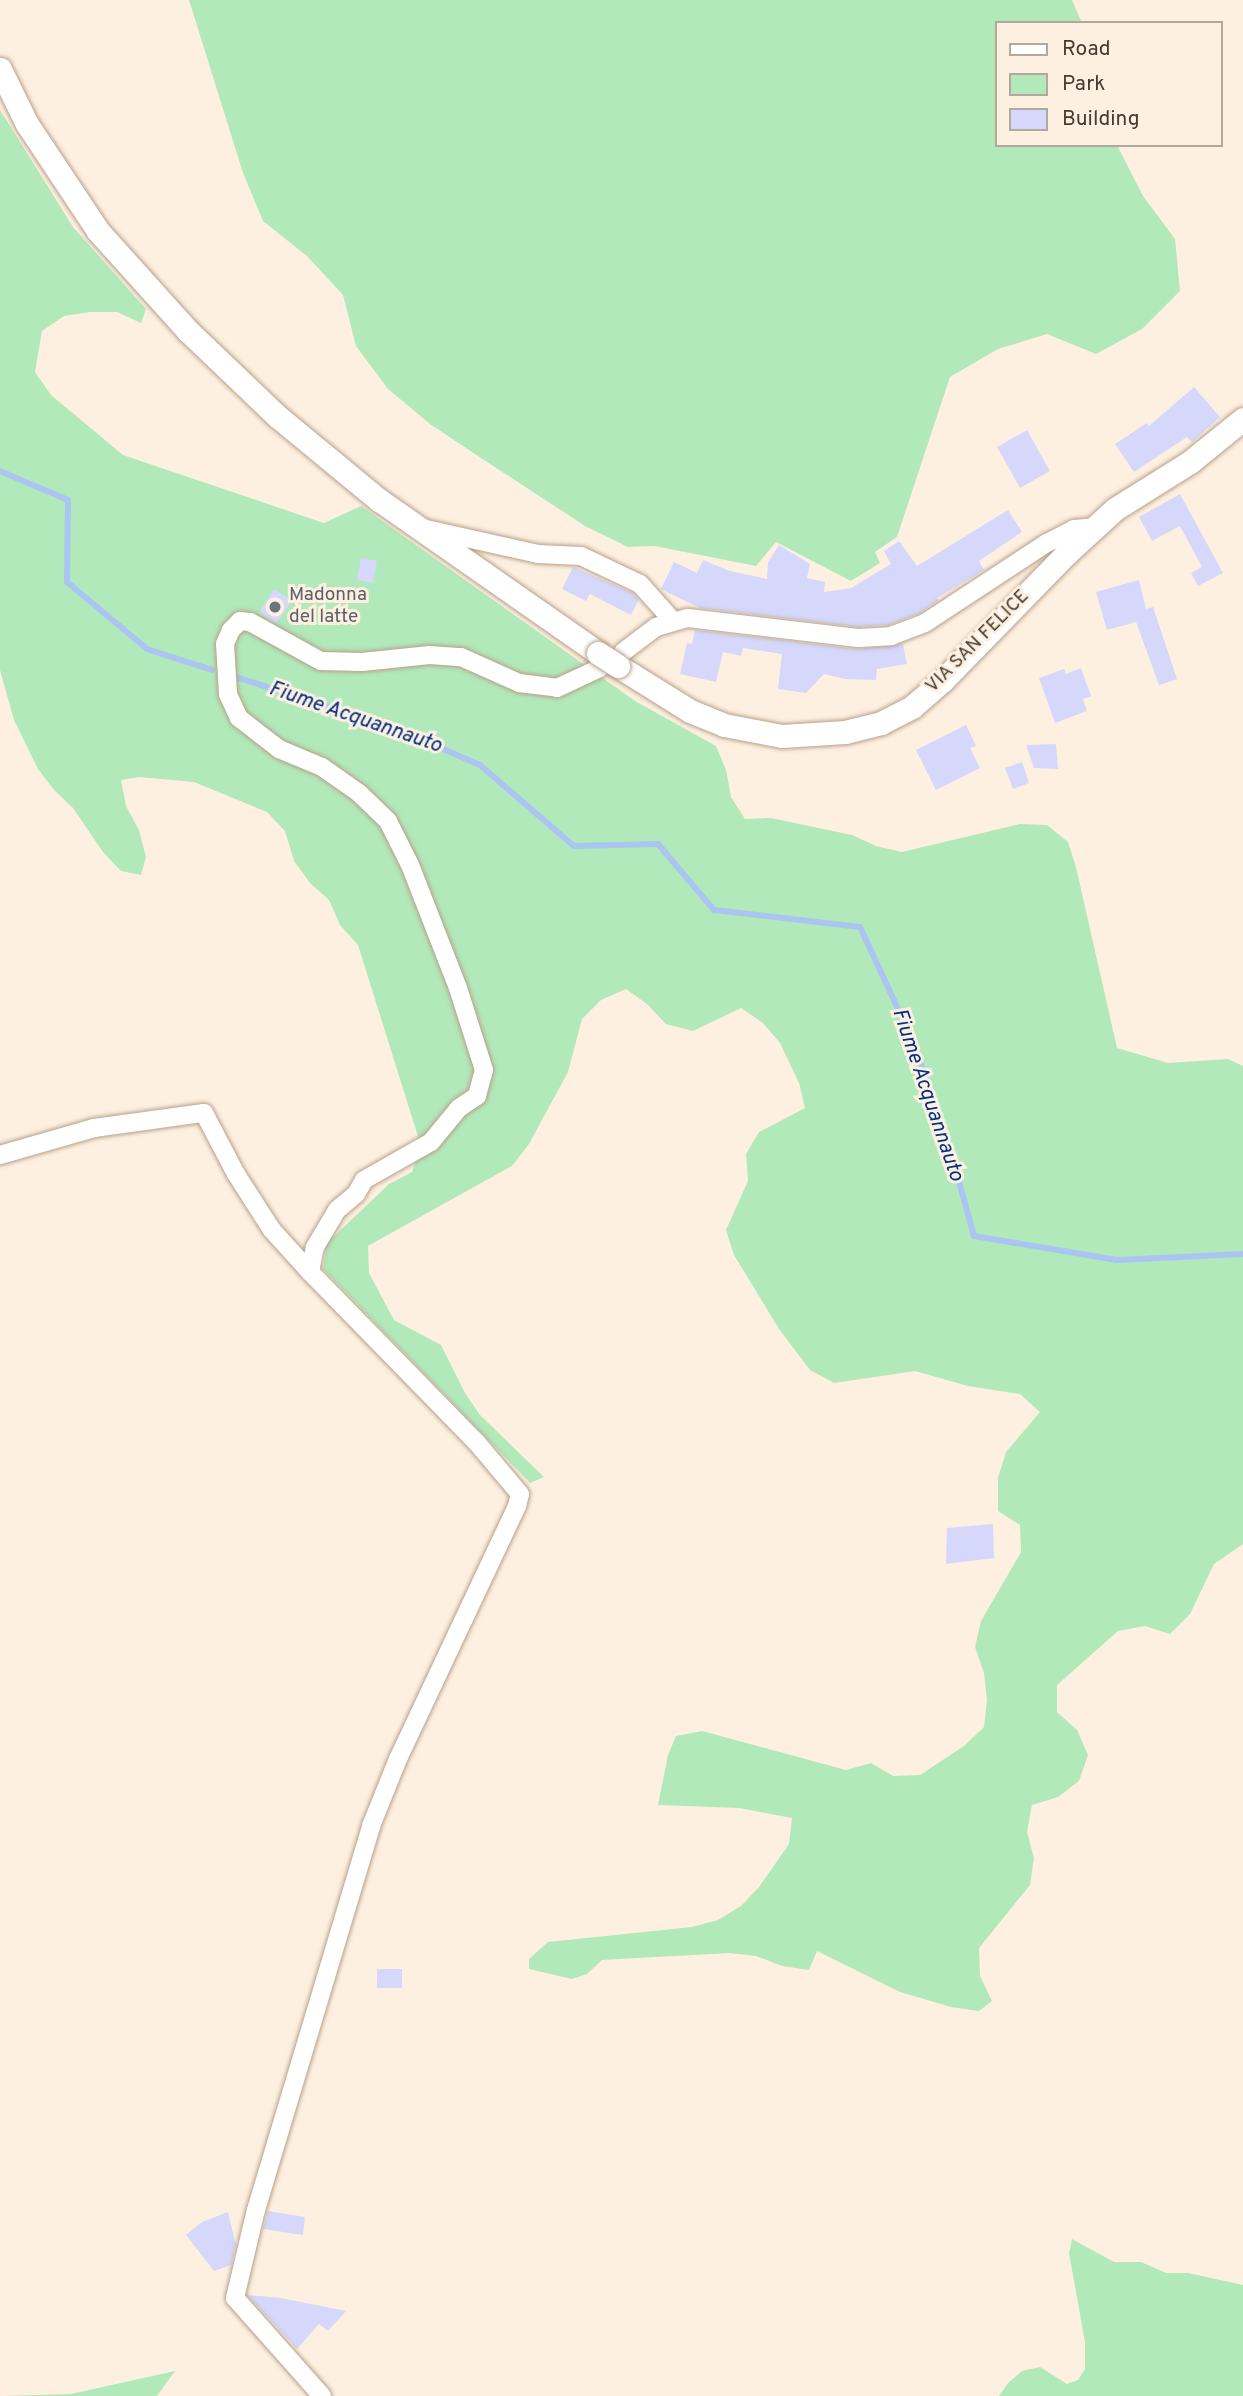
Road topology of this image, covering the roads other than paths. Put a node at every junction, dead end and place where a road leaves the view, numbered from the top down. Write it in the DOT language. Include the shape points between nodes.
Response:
graph roads {
  1 [pos="0,69"];
  2 [pos="1243,419"];
  3 [pos="419,527"];
  4 [pos="1097,527"];
  5 [pos="673,621"];
  6 [pos="610,660"];
  7 [pos="0,1155"];
  8 [pos="310,1272"];
  9 [pos="321,2396"];
  1 -- 3 [label="street, VIA SAN FELICE" via="27,124 98,231 188,331 277,416"];
  2 -- 4 [label="street, VIA SAN FELICE" via="1190,462 1115,509"];
  3 -- 5 [label="street" via="538,554 581,556 640,584"];
  3 -- 6 [label="street, VIA SAN FELICE"];
  4 -- 5 [label="street" via="1074,529 1047,543 925,623 891,636 858,638 688,618"];
  4 -- 6 [label="street, VIA SAN FELICE" via="943,680 912,707 881,723 845,732 782,736 724,725 690,711"];
  5 -- 6 [label="street" via="656,627"];
  6 -- 8 [label="street" via="556,688 519,682 461,657 321,661 250,622 240,621 231,630 223,659 228,694 239,718 279,749 322,766 388,821 458,988 484,1070 477,1096 459,1108 431,1142 364,1180 337,1210 315,1247"];
  7 -- 8 [label="street" via="94,1128 204,1113 272,1230"];
  8 -- 9 [label="street" via="477,1443 520,1494 371,1826 256,2210 235,2298"];
}
